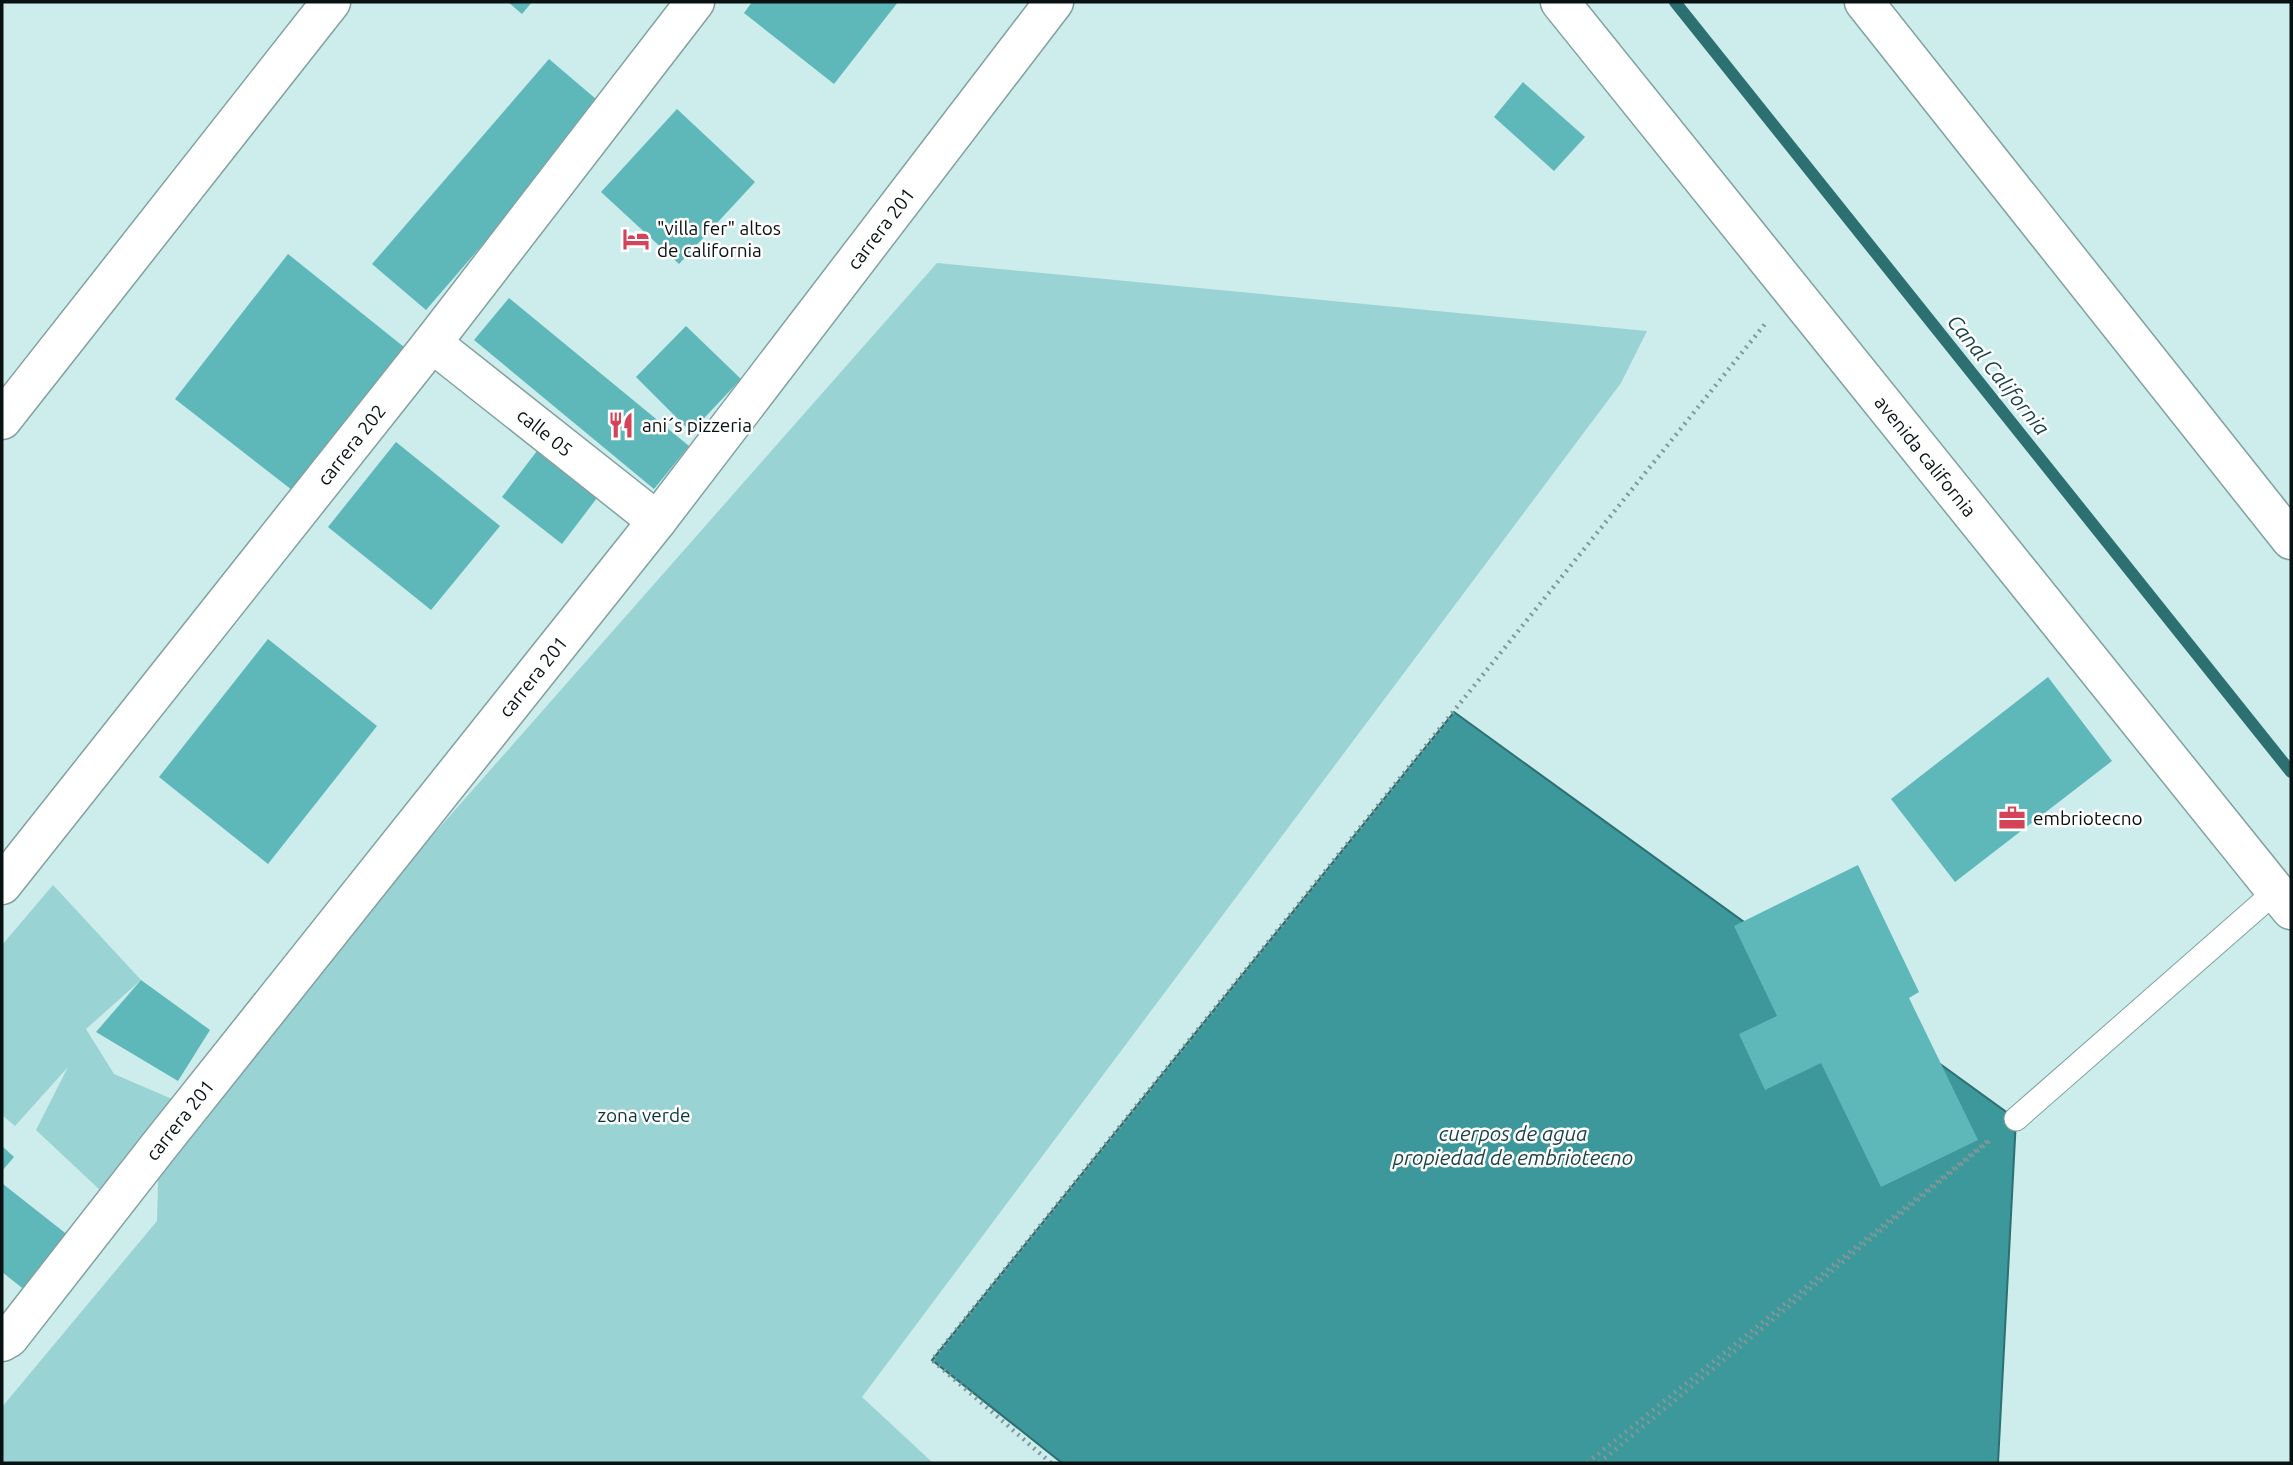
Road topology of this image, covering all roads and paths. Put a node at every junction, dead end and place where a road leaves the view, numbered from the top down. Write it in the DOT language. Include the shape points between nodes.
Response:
graph roads {
  1 [pos="331,2"];
  2 [pos="695,2"];
  3 [pos="1054,2"];
  4 [pos="1560,2"];
  5 [pos="1864,2"];
  6 [pos="1792,290"];
  7 [pos="432,343"];
  8 [pos="2,420"];
  9 [pos="657,521"];
  10 [pos="2291,540"];
  11 [pos="2,886"];
  12 [pos="2283,900"];
  13 [pos="2016,1119"];
  14 [pos="2,1342"];
  15 [pos="1051,1463"];
  16 [pos="1587,1463"];
  17 [pos="1599,1463"];
  1 -- 8 [label="street"];
  2 -- 7 [label="street, carrera 202"];
  3 -- 9 [label="street, carrera 201"];
  4 -- 6 [label="street, avenida california"];
  5 -- 10 [label="street"];
  6 -- 12 [label="street, avenida california"];
  6 -- 15 [label="path" via="932,1360"];
  7 -- 9 [label="street, calle 05"];
  7 -- 11 [label="street, carrera 202"];
  9 -- 14 [label="street, carrera 201"];
  12 -- 13 [label="lane"];
  13 -- 16 [label="path"];
  13 -- 17 [label="path"];
}
